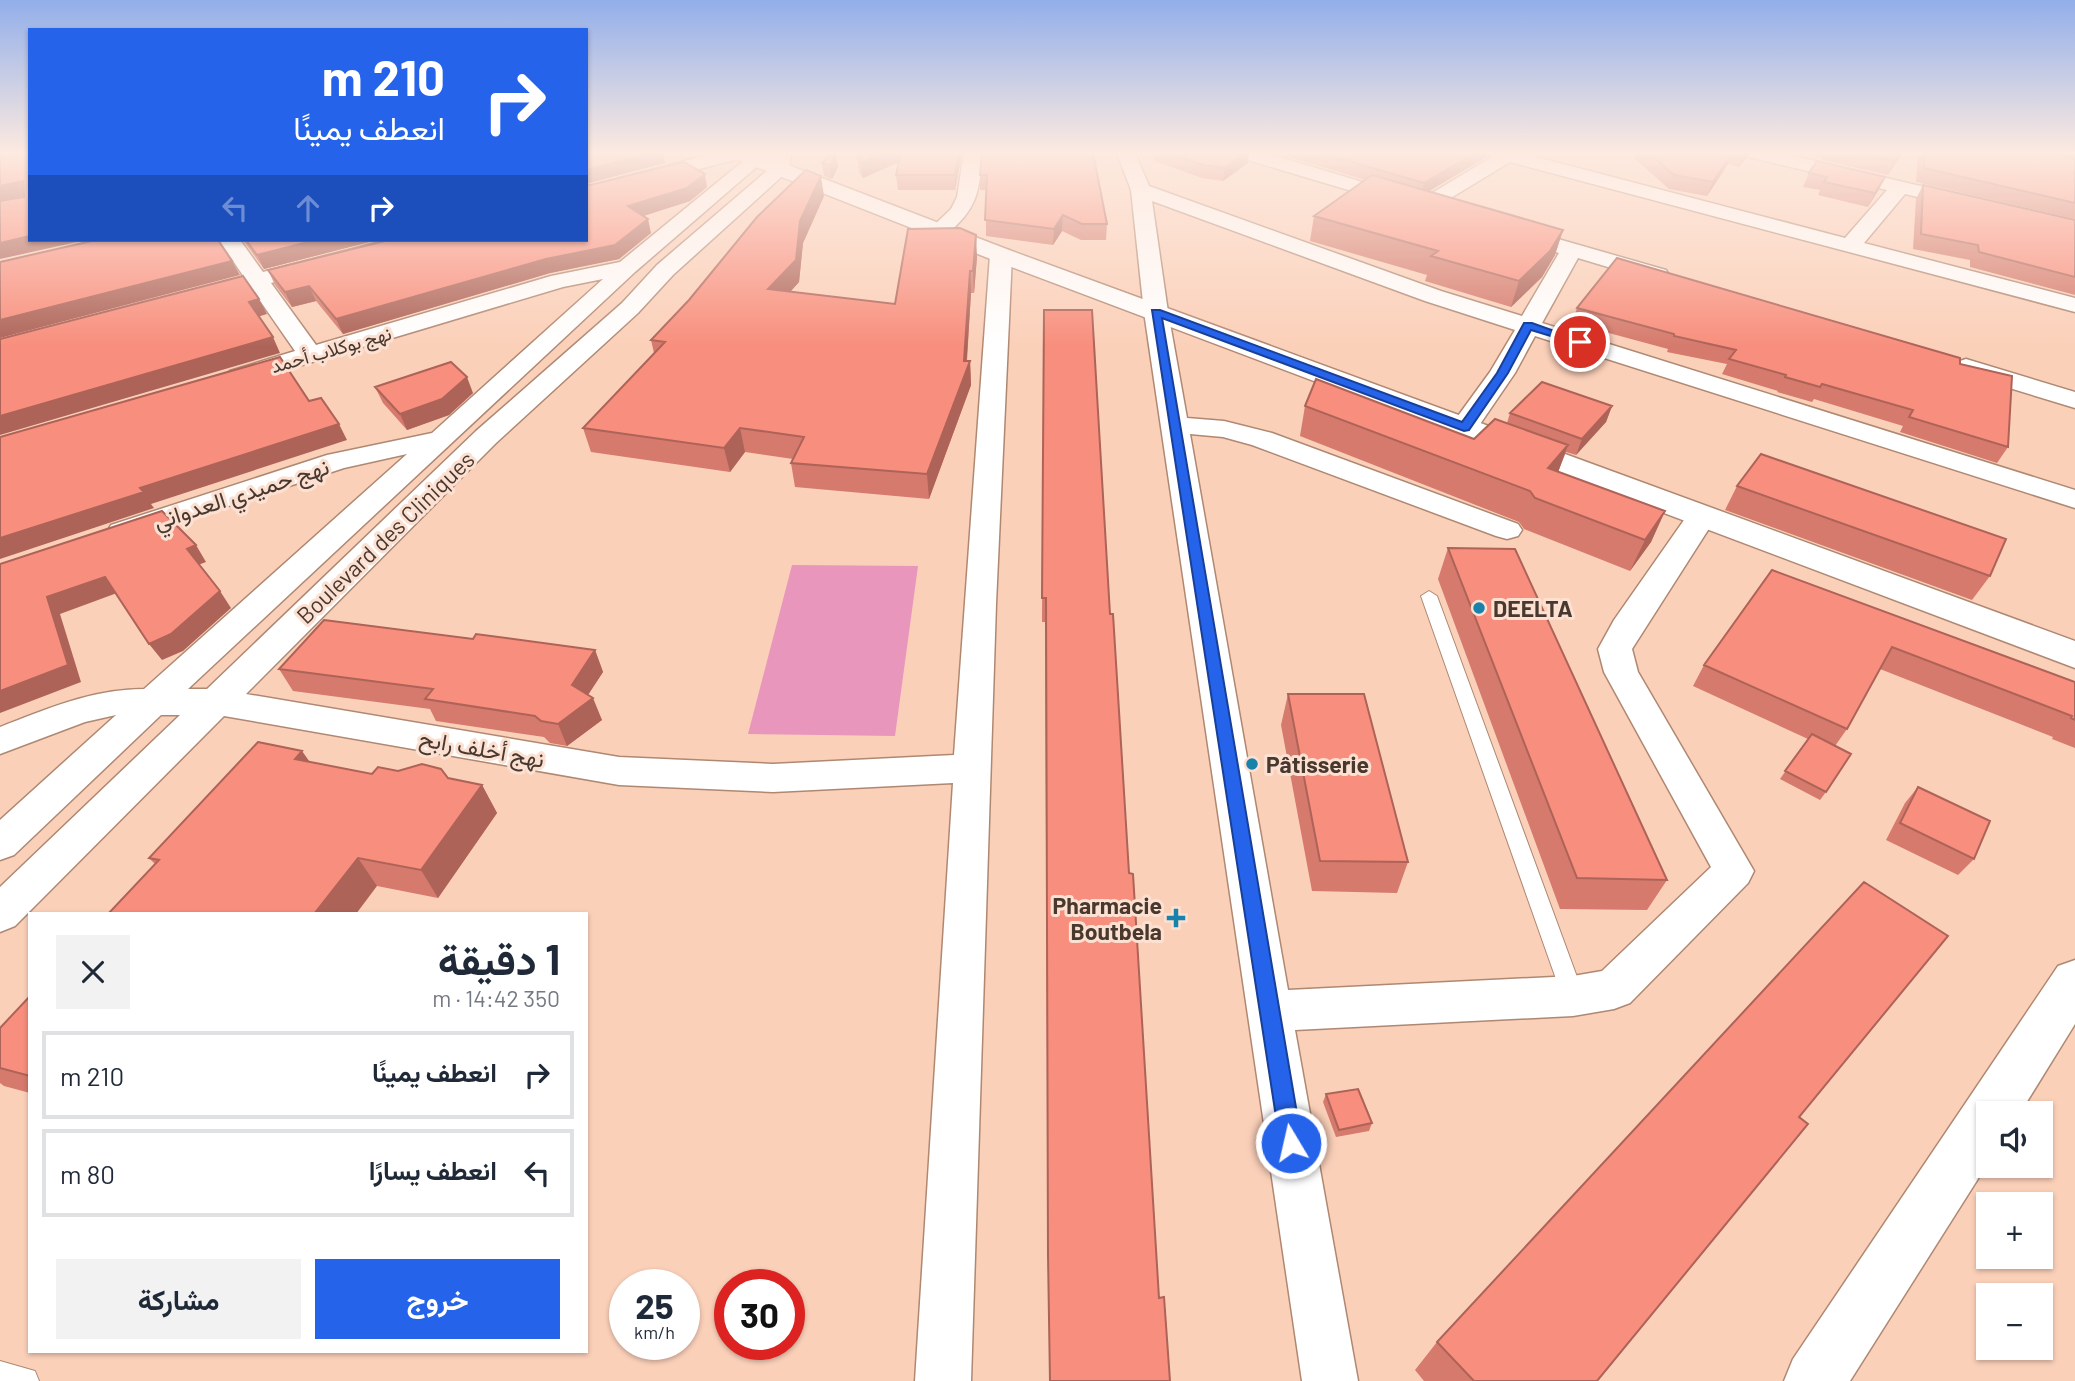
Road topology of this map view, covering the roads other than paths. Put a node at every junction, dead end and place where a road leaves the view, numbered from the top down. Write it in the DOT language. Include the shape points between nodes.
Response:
graph roads {
  1 [pos="687,217"];
  2 [pos="709,217"];
  3 [pos="906,217"];
  4 [pos="955,217"];
  5 [pos="1145,217"];
  6 [pos="1217,217"];
  7 [pos="1749,217"];
  8 [pos="1874,217"];
  9 [pos="1498,228"];
  10 [pos="939,231"];
  11 [pos="230,242"];
  12 [pos="403,242"];
  13 [pos="1850,246"];
  14 [pos="1572,249"];
  15 [pos="1001,255"];
  16 [pos="628,267"];
  17 [pos="665,270"];
  18 [pos="257,280"];
  19 [pos="1678,281"];
  20 [pos="176,301"];
  21 [pos="2075,304"];
  22 [pos="1156,312"];
  23 [pos="1528,326"];
  24 [pos="310,355"];
  25 [pos="1942,360"];
  26 [pos="220,382"];
  27 [pos="2075,400"];
  28 [pos="1174,425"];
  29 [pos="1464,428"];
  30 [pos="486,437"];
  31 [pos="443,439"];
  32 [pos="2075,499"];
  33 [pos="1702,516"];
  34 [pos="1507,530"];
  35 [pos="91,542"];
  36 [pos="1429,596"];
  37 [pos="2075,655"];
  38 [pos="153,701"];
  39 [pos="216,702"];
  40 [pos="0,741"];
  41 [pos="972,768"];
  42 [pos="0,844"];
  43 [pos="0,914"];
  44 [pos="2075,981"];
  45 [pos="1573,996"];
  46 [pos="1269,1012"];
  47 [pos="1997,1101"];
  48 [pos="1976,1134"];
  49 [pos="0,1375"];
  50 [pos="25,1381"];
  51 [pos="943,1381"];
  52 [pos="1330,1381"];
  53 [pos="1815,1381"];
  1 -- 16 [label="street, Boulevard des Cliniques"];
  2 -- 17 [label="street, Boulevard des Cliniques"];
  3 -- 10 [label="street"];
  4 -- 10 [label="street"];
  5 -- 22 [label="street"];
  6 -- 23 [label="street"];
  7 -- 13 [label="street"];
  8 -- 13 [label="street"];
  9 -- 14 [label="street"];
  10 -- 15 [label="street"];
  11 -- 18 [label="street"];
  12 -- 18 [label="street"];
  13 -- 21 [label="street"];
  14 -- 19 [label="street"];
  14 -- 23 [label="street"];
  15 -- 22 [label="street"];
  15 -- 41 [label="street"];
  16 -- 17 [label="street, نهج بوكلاب أحمد"];
  16 -- 24 [label="street, نهج بوكلاب أحمد" via="559,281"];
  16 -- 31 [label="street, Boulevard des Cliniques"];
  17 -- 30 [label="street, Boulevard des Cliniques"];
  18 -- 20 [label="street"];
  18 -- 24 [label="street"];
  22 -- 28 [label="street"];
  22 -- 29 [label="street"];
  23 -- 29 [label="street"];
  23 -- 32 [label="street"];
  24 -- 26 [label="street, نهج بوكلاب أحمد"];
  25 -- 27 [label="street"];
  28 -- 34 [label="street" via="1224,429 1262,439"];
  28 -- 46 [label="street"];
  29 -- 33 [label="street"];
  30 -- 31 [label="street, نهج حميدي العدواني"];
  30 -- 39 [label="street, Boulevard des Cliniques"];
  31 -- 35 [label="street, نهج حميدي العدواني" via="337,461"];
  31 -- 38 [label="street, Boulevard des Cliniques"];
  33 -- 37 [label="street"];
  33 -- 45 [label="street" via="1615,649 1620,672 1734,871 1614,989"];
  36 -- 45 [label="lane"];
  38 -- 39 [label="street, نهج أخلف رابح"];
  38 -- 40 [label="street, نهج أخلف رابح" via="113,702"];
  38 -- 42 [label="street, Boulevard des Cliniques"];
  39 -- 41 [label="street, نهج أخلف رابح" via="619,771 773,778"];
  39 -- 43 [label="street, Boulevard des Cliniques"];
  41 -- 51 [label="street"];
  44 -- 47 [label="street"];
  45 -- 46 [label="street"];
  46 -- 52 [label="street"];
  48 -- 53 [label="street"];
  49 -- 50 [label="lane"];
}
